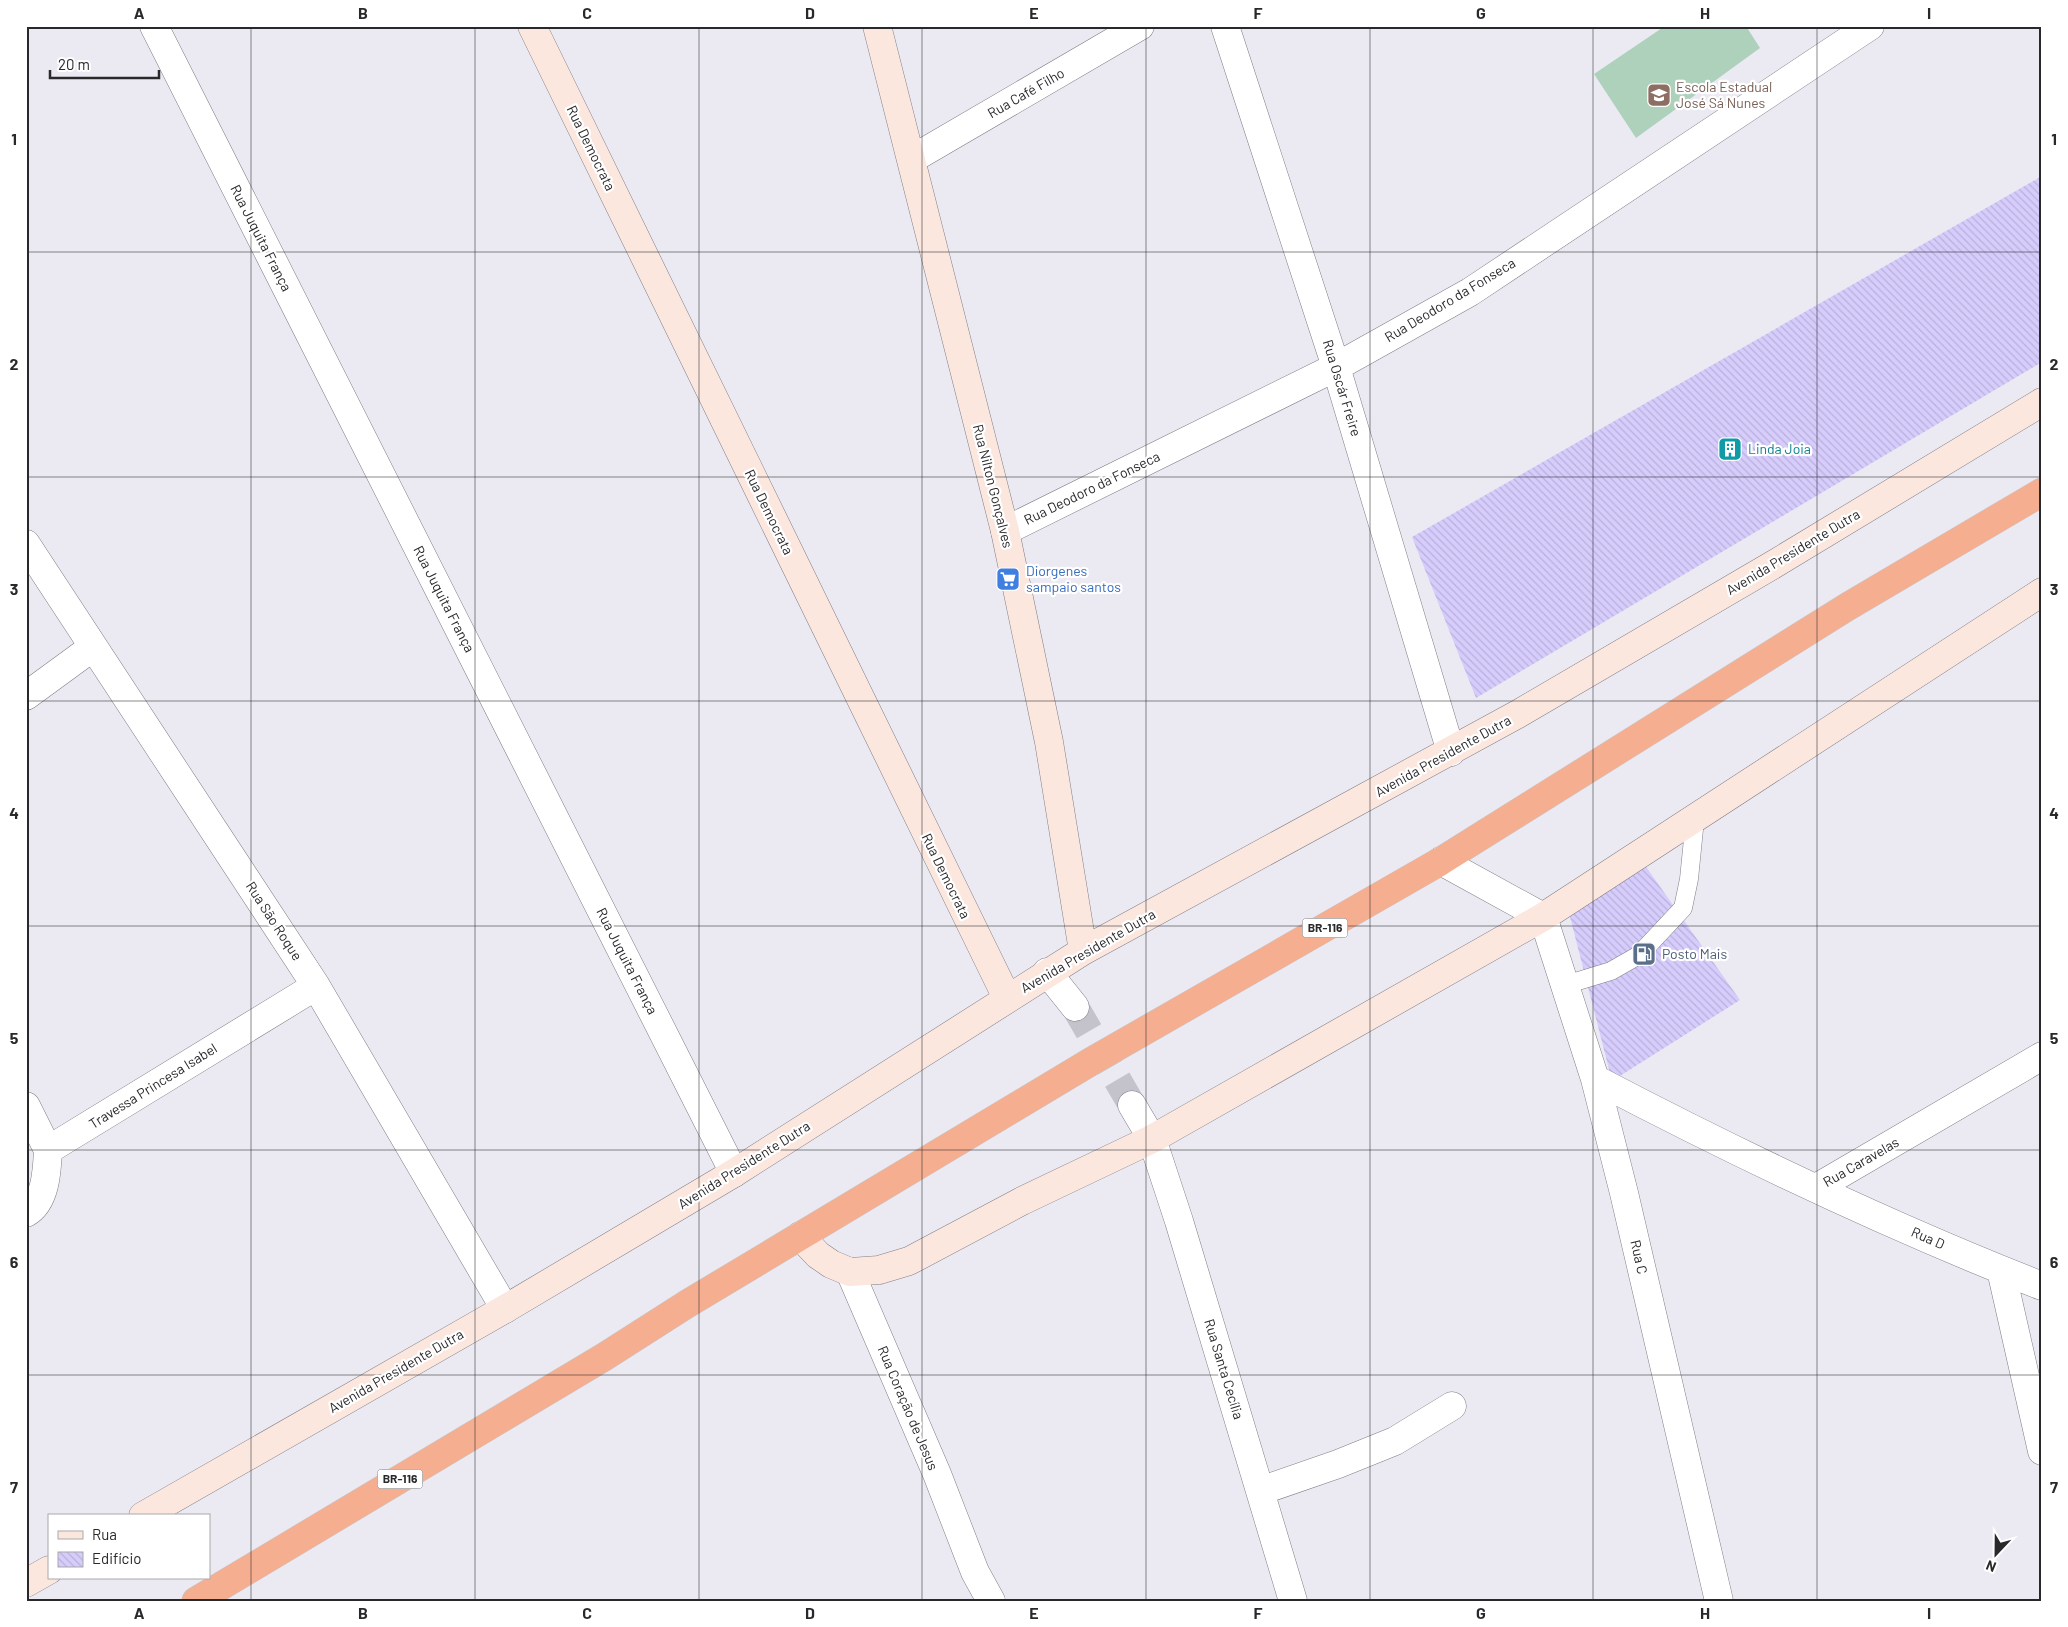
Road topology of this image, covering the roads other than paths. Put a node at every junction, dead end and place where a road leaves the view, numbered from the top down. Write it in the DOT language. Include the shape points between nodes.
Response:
graph roads {
  1 [pos="154,26"];
  2 [pos="532,26"];
  3 [pos="877,26"];
  4 [pos="1140,26"];
  5 [pos="1225,26"];
  6 [pos="1870,26"];
  7 [pos="912,159"];
  8 [pos="1336,367"];
  9 [pos="2042,402"];
  10 [pos="2042,492"];
  11 [pos="1005,531"];
  12 [pos="26,544"];
  13 [pos="2042,592"];
  14 [pos="93,647"];
  15 [pos="26,696"];
  16 [pos="1451,752"];
  17 [pos="1695,819"];
  18 [pos="1441,861"];
  19 [pos="1543,917"];
  20 [pos="1083,951"];
  21 [pos="1047,972"];
  22 [pos="1565,985"];
  23 [pos="316,986"];
  24 [pos="1007,998"];
  25 [pos="1075,1007"];
  26 [pos="2042,1056"];
  27 [pos="1595,1079"];
  28 [pos="1132,1105"];
  29 [pos="26,1106"];
  30 [pos="1152,1139"];
  31 [pos="48,1150"];
  32 [pos="734,1173"];
  33 [pos="1816,1188"];
  34 [pos="26,1213"];
  35 [pos="800,1236"];
  36 [pos="2001,1270"];
  37 [pos="850,1272"];
  38 [pos="2042,1286"];
  39 [pos="505,1309"];
  40 [pos="1452,1406"];
  41 [pos="2042,1451"];
  42 [pos="1260,1491"];
  43 [pos="146,1514"];
  44 [pos="48,1571"];
  45 [pos="26,1583"];
  46 [pos="196,1601"];
  47 [pos="991,1601"];
  48 [pos="1293,1601"];
  49 [pos="1719,1601"];
  1 -- 32 [label="street, Rua Juquita França"];
  2 -- 24 [label="street, Rua Democrata"];
  3 -- 7 [label="street, Rua Nilton Gonçalves"];
  4 -- 7 [label="street, Rua Café Filho"];
  5 -- 8 [label="street, Rua Oscár Freire"];
  6 -- 8 [label="street, Rua Deodoro da Fonseca" via="1470,292"];
  7 -- 11 [label="street, Rua Nilton Gonçalves"];
  8 -- 11 [label="street, Rua Deodoro da Fonseca"];
  8 -- 16 [label="street, Rua Oscár Freire"];
  9 -- 16 [label="street, Avenida Presidente Dutra" via="1776,563"];
  10 -- 18 [label="highway, BR-116" via="1847,606"];
  11 -- 20 [label="street, Rua Nilton Gonçalves" via="1049,742"];
  12 -- 14 [label="street, Rua São Roque"];
  13 -- 17 [label="street"];
  14 -- 15 [label="street"];
  14 -- 23 [label="street, Rua São Roque"];
  16 -- 20 [label="street, Avenida Presidente Dutra"];
  17 -- 19 [label="street"];
  17 -- 22 [label="lane" via="1683,908 1639,955 1611,971"];
  18 -- 19 [label="street"];
  18 -- 35 [label="highway, BR-116" via="1092,1061"];
  19 -- 22 [label="street, Rua C"];
  19 -- 30 [label="street"];
  20 -- 21 [label="street, Avenida Presidente Dutra"];
  21 -- 24 [label="street, Avenida Presidente Dutra"];
  21 -- 25 [label="street"];
  22 -- 27 [label="street, Rua C"];
  23 -- 31 [label="street, Travessa Princesa Isabel"];
  23 -- 39 [label="street, Rua São Roque"];
  24 -- 32 [label="street, Avenida Presidente Dutra"];
  26 -- 33 [label="street, Rua Caravelas"];
  27 -- 33 [label="street, Rua Caravelas"];
  27 -- 49 [label="street, Rua C"];
  28 -- 30 [label="street, Rua Santa Cecília"];
  29 -- 31 [label="street"];
  30 -- 37 [label="street" via="909,1261 879,1270"];
  30 -- 42 [label="street, Rua Santa Cecília"];
  31 -- 34 [label="street" via="47,1173 41,1195 32,1210"];
  32 -- 39 [label="street, Avenida Presidente Dutra"];
  33 -- 36 [label="street, Rua D"];
  35 -- 37 [label="street" via="818,1255"];
  35 -- 46 [label="highway, BR-116"];
  36 -- 38 [label="street, Rua D"];
  36 -- 41 [label="street"];
  37 -- 47 [label="street, Rua Coração de Jesus" via="937,1474 975,1572"];
  39 -- 43 [label="street, Avenida Presidente Dutra"];
  40 -- 42 [label="street" via="1395,1441"];
  42 -- 48 [label="street, Rua Santa Cecília"];
  44 -- 45 [label="street"];
}
